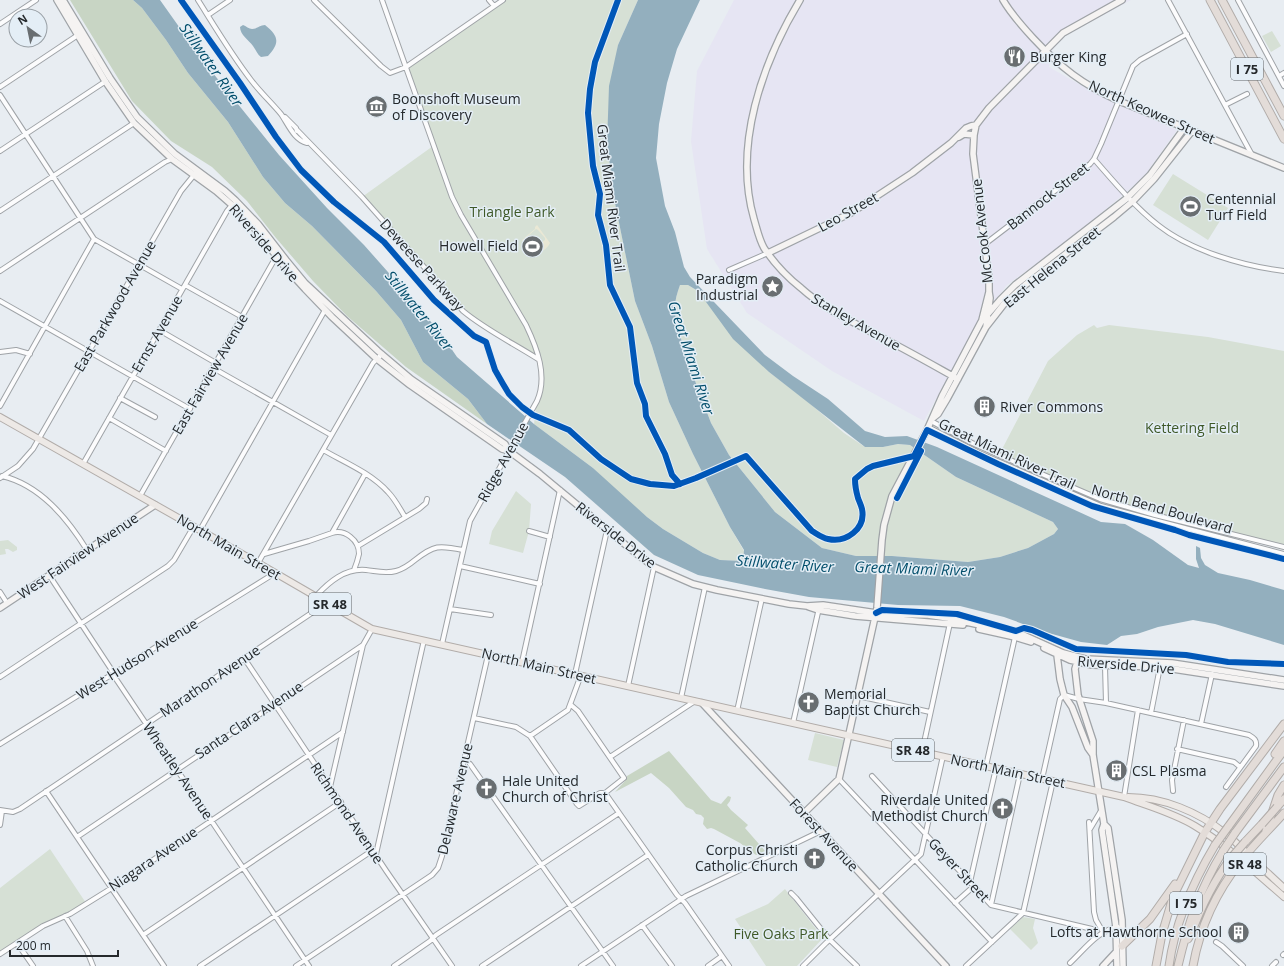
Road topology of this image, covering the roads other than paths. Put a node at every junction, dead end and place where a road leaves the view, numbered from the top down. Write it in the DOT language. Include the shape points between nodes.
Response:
graph roads {
  1 [pos="36,0"];
  2 [pos="57,0"];
  3 [pos="63,0"];
  4 [pos="198,0"];
  5 [pos="230,0"];
  6 [pos="314,0"];
  7 [pos="382,0"];
  8 [pos="489,0"];
  9 [pos="503,0"];
  10 [pos="800,0"];
  11 [pos="1003,0"];
  12 [pos="1122,0"];
  13 [pos="1168,0"];
  14 [pos="1210,0"];
  15 [pos="1222,0"];
  16 [pos="1238,0"];
  17 [pos="494,6"];
  18 [pos="208,15"];
  19 [pos="0,24"];
  20 [pos="1187,34"];
  21 [pos="78,35"];
  22 [pos="1045,51"];
  23 [pos="406,67"];
  24 [pos="1284,74"];
  25 [pos="1279,76"];
  26 [pos="108,80"];
  27 [pos="1284,86"];
  28 [pos="0,87"];
  29 [pos="1247,94"];
  30 [pos="0,95"];
  31 [pos="1119,101"];
  32 [pos="1225,105"];
  33 [pos="278,111"];
  34 [pos="1284,116"];
  35 [pos="134,123"];
  36 [pos="976,126"];
  37 [pos="1185,128"];
  38 [pos="297,130"];
  39 [pos="1192,131"];
  40 [pos="26,134"];
  41 [pos="974,135"];
  42 [pos="957,138"];
  43 [pos="1284,139"];
  44 [pos="307,143"];
  45 [pos="0,151"];
  46 [pos="320,154"];
  47 [pos="1252,155"];
  48 [pos="172,159"];
  49 [pos="1094,159"];
  50 [pos="1284,168"];
  51 [pos="194,175"];
  52 [pos="54,176"];
  53 [pos="1131,199"];
  54 [pos="232,205"];
  55 [pos="0,211"];
  56 [pos="81,218"];
  57 [pos="94,240"];
  58 [pos="986,244"];
  59 [pos="768,253"];
  60 [pos="278,254"];
  61 [pos="1056,258"];
  62 [pos="139,264"];
  63 [pos="729,270"];
  64 [pos="1284,270"];
  65 [pos="0,271"];
  66 [pos="185,285"];
  67 [pos="182,289"];
  68 [pos="989,292"];
  69 [pos="0,302"];
  70 [pos="325,310"];
  71 [pos="988,315"];
  72 [pos="242,317"];
  73 [pos="982,321"];
  74 [pos="45,327"];
  75 [pos="986,327"];
  76 [pos="159,330"];
  77 [pos="0,352"];
  78 [pos="89,352"];
  79 [pos="30,354"];
  80 [pos="382,354"];
  81 [pos="377,359"];
  82 [pos="539,359"];
  83 [pos="216,363"];
  84 [pos="213,368"];
  85 [pos="133,377"];
  86 [pos="955,377"];
  87 [pos="120,398"];
  88 [pos="272,402"];
  89 [pos="0,406"];
  90 [pos="190,409"];
  91 [pos="0,417"];
  92 [pos="155,417"];
  93 [pos="109,418"];
  94 [pos="932,420"];
  95 [pos="927,430"];
  96 [pos="332,435"];
  97 [pos="39,439"];
  98 [pos="323,450"];
  99 [pos="166,451"];
  100 [pos="509,451"];
  101 [pos="84,464"];
  102 [pos="365,474"];
  103 [pos="1,476"];
  104 [pos="560,490"];
  105 [pos="140,496"];
  106 [pos="427,499"];
  107 [pos="155,505"];
  108 [pos="405,517"];
  109 [pos="194,526"];
  110 [pos="200,530"];
  111 [pos="607,530"];
  112 [pos="529,531"];
  113 [pos="332,533"];
  114 [pos="550,537"];
  115 [pos="358,546"];
  116 [pos="1284,547"];
  117 [pos="87,550"];
  118 [pos="463,550"];
  119 [pos="263,554"];
  120 [pos="1284,554"];
  121 [pos="258,563"];
  122 [pos="460,566"];
  123 [pos="654,567"];
  124 [pos="354,570"];
  125 [pos="275,573"];
  126 [pos="49,575"];
  127 [pos="540,584"];
  128 [pos="705,587"];
  129 [pos="0,592"];
  130 [pos="316,596"];
  131 [pos="762,598"];
  132 [pos="325,602"];
  133 [pos="7,603"];
  134 [pos="0,608"];
  135 [pos="819,608"];
  136 [pos="450,609"];
  137 [pos="876,613"];
  138 [pos="491,615"];
  139 [pos="950,623"];
  140 [pos="81,624"];
  141 [pos="372,629"];
  142 [pos="1015,637"];
  143 [pos="424,640"];
  144 [pos="442,644"];
  145 [pos="362,645"];
  146 [pos="488,655"];
  147 [pos="1057,655"];
  148 [pos="244,658"];
  149 [pos="522,662"];
  150 [pos="1076,662"];
  151 [pos="1105,666"];
  152 [pos="1160,667"];
  153 [pos="113,674"];
  154 [pos="578,674"];
  155 [pos="1212,674"];
  156 [pos="0,677"];
  157 [pos="1284,680"];
  158 [pos="628,686"];
  159 [pos="1284,686"];
  160 [pos="1064,695"];
  161 [pos="858,696"];
  162 [pos="681,698"];
  163 [pos="1079,699"];
  164 [pos="695,701"];
  165 [pos="702,703"];
  166 [pos="1106,703"];
  167 [pos="274,704"];
  168 [pos="570,705"];
  169 [pos="737,710"];
  170 [pos="1138,710"];
  171 [pos="930,712"];
  172 [pos="1151,713"];
  173 [pos="474,718"];
  174 [pos="1184,720"];
  175 [pos="793,723"];
  176 [pos="146,724"];
  177 [pos="1201,724"];
  178 [pos="1284,724"];
  179 [pos="343,732"];
  180 [pos="530,736"];
  181 [pos="849,736"];
  182 [pos="1284,741"];
  183 [pos="0,744"];
  184 [pos="1177,749"];
  185 [pos="1284,750"];
  186 [pos="922,752"];
  187 [pos="309,755"];
  188 [pos="1093,755"];
  189 [pos="942,756"];
  190 [pos="610,757"];
  191 [pos="467,762"];
  192 [pos="986,766"];
  193 [pos="1240,767"];
  194 [pos="1284,767"];
  195 [pos="996,768"];
  196 [pos="176,770"];
  197 [pos="1267,772"];
  198 [pos="1020,774"];
  199 [pos="872,776"];
  200 [pos="839,779"];
  201 [pos="1042,779"];
  202 [pos="1053,781"];
  203 [pos="1284,785"];
  204 [pos="330,787"];
  205 [pos="1226,787"];
  206 [pos="46,791"];
  207 [pos="1100,791"];
  208 [pos="1173,791"];
  209 [pos="605,793"];
  210 [pos="1124,797"];
  211 [pos="1284,799"];
  212 [pos="341,802"];
  213 [pos="1102,809"];
  214 [pos="1,811"];
  215 [pos="619,813"];
  216 [pos="804,813"];
  217 [pos="1284,813"];
  218 [pos="211,821"];
  219 [pos="1088,822"];
  220 [pos="1210,823"];
  221 [pos="1,824"];
  222 [pos="821,831"];
  223 [pos="1089,831"];
  224 [pos="1205,832"];
  225 [pos="925,834"];
  226 [pos="77,836"];
  227 [pos="1263,836"];
  228 [pos="373,850"];
  229 [pos="376,854"];
  230 [pos="1247,854"];
  231 [pos="648,855"];
  232 [pos="915,860"];
  233 [pos="1241,860"];
  234 [pos="541,864"];
  235 [pos="243,868"];
  236 [pos="1183,875"];
  237 [pos="970,882"];
  238 [pos="974,886"];
  239 [pos="111,887"];
  240 [pos="1284,888"];
  241 [pos="791,893"];
  242 [pos="879,893"];
  243 [pos="402,895"];
  244 [pos="1284,897"];
  245 [pos="681,899"];
  246 [pos="955,903"];
  247 [pos="991,905"];
  248 [pos="571,907"];
  249 [pos="1023,913"];
  250 [pos="65,916"];
  251 [pos="275,916"];
  252 [pos="642,925"];
  253 [pos="1119,927"];
  254 [pos="1092,929"];
  255 [pos="1103,932"];
  256 [pos="143,935"];
  257 [pos="433,938"];
  258 [pos="829,940"];
  259 [pos="992,942"];
  260 [pos="1216,942"];
  261 [pos="17,943"];
  262 [pos="1184,944"];
  263 [pos="1122,946"];
  264 [pos="603,952"];
  265 [pos="1116,953"];
  266 [pos="0,954"];
  267 [pos="722,956"];
  268 [pos="305,960"];
  269 [pos="1276,962"];
  270 [pos="1070,963"];
  271 [pos="33,966"];
  272 [pos="94,966"];
  273 [pos="164,966"];
  274 [pos="200,966"];
  275 [pos="296,966"];
  276 [pos="309,966"];
  277 [pos="394,966"];
  278 [pos="452,966"];
  279 [pos="482,966"];
  280 [pos="581,966"];
  281 [pos="613,966"];
  282 [pos="672,966"];
  283 [pos="708,966"];
  284 [pos="729,966"];
  285 [pos="803,966"];
  286 [pos="857,966"];
  287 [pos="946,966"];
  288 [pos="966,966"];
  289 [pos="1103,966"];
  290 [pos="1117,966"];
  291 [pos="1123,966"];
  292 [pos="1156,966"];
  293 [pos="1169,966"];
  294 [pos="1178,966"];
  295 [pos="1193,966"];
  296 [pos="1243,966"];
  297 [pos="1272,966"];
  1 -- 19 [label="street"];
  2 -- 21 [label="main road, Riverside Drive"];
  3 -- 26 [label="main road, Riverside Drive"];
  4 -- 18 [label="street, Deweese Parkway"];
  5 -- 18 [label="street"];
  6 -- 23 [label="street" via="386,71 390,73"];
  7 -- 23 [label="street, Ridge Avenue"];
  8 -- 17 [label="street"];
  9 -- 17 [label="street"];
  10 -- 59 [label="main road, Stanley Avenue" via="781,35 766,71 755,107 750,136 750,201 759,234"];
  11 -- 22 [label="main road, North Keowee Street" via="1020,25"];
  12 -- 22 [label="main road, Leo Street" via="1067,30"];
  13 -- 20 [label="street"];
  14 -- 43 [label="highway, I 75"];
  15 -- 34 [label="highway, I 75"];
  16 -- 25 [label="street"];
  17 -- 23 [label="street"];
  18 -- 33 [label="street, Deweese Parkway" via="234,57"];
  20 -- 31 [label="street, Bannock Street" via="1137,62"];
  20 -- 32 [label="street"];
  21 -- 26 [label="main road, Riverside Drive"];
  21 -- 28 [label="street"];
  22 -- 31 [label="main road, North Keowee Street" via="1077,78"];
  22 -- 36 [label="main road, Leo Street" via="989,108"];
  23 -- 82 [label="street, Ridge Avenue" via="452,197 526,325"];
  24 -- 25 [label="street"];
  25 -- 27 [label="street"];
  26 -- 35 [label="main road, Riverside Drive"];
  26 -- 40 [label="street"];
  26 -- 60 [label="main road, Riverside Drive" via="136,118 175,154 225,191 258,224"];
  29 -- 32 [label="street"];
  30 -- 40 [label="street"];
  31 -- 37 [label="main road, North Keowee Street"];
  31 -- 49 [label="street, Bannock Street"];
  32 -- 47 [label="street"];
  33 -- 38 [label="street, Deweese Parkway"];
  33 -- 44 [label="street, Deweese Parkway" via="299,139"];
  35 -- 48 [label="main road, Riverside Drive"];
  35 -- 52 [label="street"];
  36 -- 41 [label="main road, Leo Street"];
  36 -- 42 [label="main road, Leo Street" via="966,128"];
  37 -- 39 [label="main road, North Keowee Street"];
  37 -- 53 [label="main road, East Helena Street"];
  38 -- 44 [label="street, Deweese Parkway"];
  38 -- 46 [label="street, Deweese Parkway"];
  39 -- 47 [label="main road, North Keowee Street"];
  39 -- 53 [label="main road, East Helena Street" via="1154,179"];
  40 -- 45 [label="street"];
  40 -- 52 [label="street"];
  41 -- 42 [label="main road, Leo Street" via="964,134"];
  41 -- 58 [label="main road, McCook Avenue" via="974,154"];
  42 -- 59 [label="main road, Leo Street" via="912,173 851,213"];
  44 -- 46 [label="street, Deweese Parkway"];
  46 -- 82 [label="street, Deweese Parkway" via="362,197 463,311"];
  47 -- 50 [label="main road, North Keowee Street"];
  48 -- 51 [label="main road, Riverside Drive"];
  48 -- 56 [label="street"];
  49 -- 53 [label="street"];
  49 -- 58 [label="street, Bannock Street"];
  51 -- 54 [label="main road, Riverside Drive"];
  51 -- 62 [label="street, East Parkwood Avenue" via="181,192"];
  52 -- 55 [label="street"];
  52 -- 56 [label="street"];
  53 -- 61 [label="main road, East Helena Street"];
  53 -- 64 [label="street" via="1159,226 1190,244 1242,262"];
  54 -- 60 [label="main road, Riverside Drive"];
  54 -- 66 [label="street, Ernst Avenue"];
  56 -- 57 [label="street"];
  56 -- 65 [label="street"];
  57 -- 62 [label="street"];
  57 -- 74 [label="street"];
  58 -- 68 [label="main road, McCook Avenue"];
  59 -- 63 [label="street, Leo Street"];
  59 -- 86 [label="main road, Stanley Avenue" via="790,279 824,306"];
  60 -- 70 [label="main road, Riverside Drive" via="285,267"];
  60 -- 72 [label="street, East Fairview Avenue"];
  60 -- 80 [label="main road, Riverside Drive" via="351,328"];
  61 -- 71 [label="main road, East Helena Street" via="1015,285"];
  61 -- 75 [label="main road, East Helena Street" via="1014,294"];
  62 -- 67 [label="street"];
  62 -- 78 [label="street, East Parkwood Avenue"];
  66 -- 67 [label="street, Ernst Avenue"];
  66 -- 72 [label="street"];
  67 -- 76 [label="street, Ernst Avenue"];
  68 -- 71 [label="main road, McCook Avenue"];
  68 -- 73 [label="main road"];
  69 -- 74 [label="street"];
  70 -- 81 [label="main road, Riverside Drive"];
  70 -- 88 [label="street"];
  71 -- 73 [label="main road, East Helena Street"];
  71 -- 75 [label="main road, McCook Avenue"];
  72 -- 83 [label="street, East Fairview Avenue"];
  73 -- 86 [label="main road, East Helena Street"];
  74 -- 78 [label="street"];
  74 -- 79 [label="street"];
  75 -- 86 [label="main road, East Helena Street"];
  76 -- 83 [label="street"];
  76 -- 85 [label="street, Ernst Avenue"];
  77 -- 79 [label="street" via="16,350"];
  78 -- 85 [label="street"];
  78 -- 97 [label="street, East Parkwood Avenue"];
  79 -- 89 [label="street"];
  80 -- 81 [label="street"];
  80 -- 100 [label="main road, Riverside Drive" via="411,378 505,444"];
  81 -- 96 [label="street"];
  81 -- 100 [label="main road, Riverside Drive" via="410,386 502,449"];
  82 -- 100 [label="street, Ridge Avenue" via="542,384 537,401"];
  83 -- 84 [label="street, East Fairview Avenue"];
  84 -- 88 [label="street"];
  84 -- 90 [label="street, East Fairview Avenue"];
  85 -- 87 [label="street, Ernst Avenue"];
  85 -- 90 [label="street"];
  86 -- 94 [label="main road, East Helena Street" via="938,414"];
  87 -- 92 [label="street"];
  87 -- 93 [label="street, Ernst Avenue"];
  88 -- 96 [label="street"];
  88 -- 110 [label="street"];
  90 -- 99 [label="street, East Fairview Avenue"];
  91 -- 97 [label="main road, North Main Street / SR 48"];
  93 -- 99 [label="street"];
  93 -- 101 [label="street, Ernst Avenue"];
  94 -- 95 [label="main road, East Helena Street"];
  94 -- 116 [label="street, North Bend Boulevard" via="970,442 1100,499"];
  95 -- 120 [label="street, North Bend Boulevard" via="1101,506"];
  95 -- 137 [label="main road, East Helena Street" via="888,507 884,524"];
  96 -- 98 [label="street"];
  97 -- 101 [label="main road, North Main Street / SR 48"];
  97 -- 103 [label="street, East Parkwood Avenue" via="24,461"];
  98 -- 102 [label="street"];
  98 -- 119 [label="street"];
  99 -- 105 [label="street, East Fairview Avenue"];
  100 -- 104 [label="main road, Riverside Drive"];
  100 -- 118 [label="street, Ridge Avenue" via="470,521"];
  101 -- 105 [label="main road, North Main Street / SR 48"];
  102 -- 108 [label="street" via="388,491"];
  102 -- 113 [label="street"];
  103 -- 117 [label="street" via="9,477 30,488 51,504"];
  104 -- 111 [label="main road, Riverside Drive"];
  104 -- 114 [label="street"];
  105 -- 107 [label="main road, North Main Street / SR 48"];
  106 -- 108 [label="street" via="423,506"];
  107 -- 109 [label="main road, North Main Street / SR 48"];
  107 -- 117 [label="main road, West Fairview Avenue"];
  108 -- 115 [label="street"];
  109 -- 110 [label="main road, North Main Street / SR 48"];
  109 -- 140 [label="street" via="171,564"];
  110 -- 121 [label="main road, North Main Street / SR 48"];
  111 -- 123 [label="main road, Riverside Drive"];
  111 -- 154 [label="street"];
  112 -- 114 [label="street"];
  113 -- 115 [label="street" via="349,535"];
  113 -- 119 [label="street"];
  114 -- 127 [label="street"];
  115 -- 124 [label="street" via="359,554"];
  117 -- 126 [label="main road, West Fairview Avenue"];
  118 -- 122 [label="street, Ridge Avenue"];
  118 -- 124 [label="street" via="434,548 404,568 391,572"];
  119 -- 121 [label="street"];
  121 -- 125 [label="main road, North Main Street / SR 48"];
  122 -- 127 [label="street"];
  122 -- 136 [label="street, Ridge Avenue"];
  123 -- 128 [label="main road, Riverside Drive"];
  123 -- 158 [label="street"];
  124 -- 130 [label="street" via="332,580"];
  125 -- 130 [label="main road, North Main Street / SR 48"];
  125 -- 153 [label="street, West Hudson Avenue"];
  126 -- 133 [label="main road, West Fairview Avenue"];
  126 -- 140 [label="street, Wheatley Avenue"];
  127 -- 149 [label="street"];
  128 -- 131 [label="main road, Riverside Drive"];
  128 -- 162 [label="street"];
  129 -- 133 [label="street"];
  130 -- 132 [label="main road, North Main Street / SR 48"];
  131 -- 135 [label="main road, Riverside Drive"];
  131 -- 169 [label="street"];
  132 -- 141 [label="main road, North Main Street / SR 48"];
  132 -- 148 [label="street, Marathon Avenue"];
  133 -- 134 [label="main road, West Fairview Avenue"];
  135 -- 137 [label="main road, Riverside Drive"];
  135 -- 175 [label="street"];
  136 -- 138 [label="street"];
  136 -- 144 [label="street, Ridge Avenue"];
  137 -- 139 [label="main road, Riverside Drive"];
  137 -- 157 [label="main road, Riverside Drive" via="943,617 1008,631 1031,638 1063,653 1086,659 1172,663"];
  137 -- 161 [label="main road, East Helena Street"];
  139 -- 142 [label="main road, Riverside Drive"];
  139 -- 171 [label="street"];
  140 -- 153 [label="street, Wheatley Avenue"];
  140 -- 156 [label="street"];
  141 -- 143 [label="main road, North Main Street / SR 48"];
  141 -- 145 [label="street"];
  142 -- 147 [label="main road, Riverside Drive"];
  142 -- 192 [label="street"];
  143 -- 144 [label="main road, North Main Street / SR 48"];
  143 -- 229 [label="street"];
  144 -- 146 [label="main road, North Main Street / SR 48"];
  145 -- 167 [label="street, Santa Clara Avenue"];
  145 -- 179 [label="street"];
  146 -- 149 [label="main road, North Main Street / SR 48"];
  146 -- 173 [label="street, Delaware Avenue"];
  147 -- 150 [label="main road, Riverside Drive"];
  147 -- 160 [label="main road"];
  148 -- 167 [label="street, Richmond Avenue"];
  148 -- 176 [label="street, Marathon Avenue"];
  149 -- 154 [label="main road, North Main Street / SR 48"];
  150 -- 151 [label="main road, Riverside Drive"];
  150 -- 163 [label="main road"];
  151 -- 152 [label="main road, Riverside Drive"];
  151 -- 166 [label="street"];
  152 -- 155 [label="main road, Riverside Drive"];
  152 -- 172 [label="street"];
  153 -- 176 [label="street, Wheatley Avenue"];
  153 -- 183 [label="street, West Hudson Avenue"];
  154 -- 158 [label="main road, North Main Street / SR 48"];
  154 -- 168 [label="street"];
  155 -- 159 [label="main road, Riverside Drive"];
  155 -- 177 [label="street"];
  158 -- 162 [label="main road, North Main Street / SR 48"];
  160 -- 163 [label="street"];
  160 -- 188 [label="main road"];
  160 -- 201 [label="street" via="1060,699"];
  161 -- 171 [label="street"];
  161 -- 181 [label="main road, East Helena Street"];
  162 -- 164 [label="main road, North Main Street / SR 48"];
  163 -- 166 [label="street"];
  163 -- 188 [label="main road" via="1091,735"];
  164 -- 165 [label="main road, North Main Street / SR 48"];
  164 -- 190 [label="street"];
  165 -- 169 [label="main road, North Main Street / SR 48"];
  165 -- 216 [label="main road, Forest Avenue"];
  166 -- 170 [label="street"];
  167 -- 187 [label="street, Richmond Avenue"];
  167 -- 196 [label="street, Santa Clara Avenue"];
  168 -- 180 [label="street" via="567,711"];
  168 -- 190 [label="street" via="578,711"];
  169 -- 175 [label="main road, North Main Street / SR 48"];
  170 -- 172 [label="street"];
  170 -- 210 [label="street"];
  171 -- 186 [label="street"];
  172 -- 174 [label="street"];
  173 -- 180 [label="street" via="516,727"];
  173 -- 191 [label="street, Delaware Avenue"];
  174 -- 177 [label="street"];
  174 -- 184 [label="street"];
  175 -- 181 [label="main road, North Main Street / SR 48"];
  176 -- 196 [label="street, Wheatley Avenue"];
  176 -- 206 [label="street, Marathon Avenue"];
  177 -- 193 [label="street" via="1247,734 1255,739 1256,746"];
  178 -- 220 [label="highway"];
  179 -- 187 [label="street, Niagara Avenue"];
  179 -- 204 [label="street"];
  180 -- 209 [label="street" via="579,806 600,793"];
  181 -- 186 [label="main road, North Main Street / SR 48"];
  181 -- 200 [label="main road, East Helena Street"];
  182 -- 197 [label="highway"];
  184 -- 193 [label="street" via="1234,762"];
  184 -- 208 [label="street" via="1172,780"];
  185 -- 197 [label="highway, I 75"];
  186 -- 189 [label="main road, North Main Street / SR 48"];
  187 -- 204 [label="street, Richmond Avenue"];
  187 -- 218 [label="street, Niagara Avenue"];
  188 -- 207 [label="main road"];
  189 -- 192 [label="main road, North Main Street / SR 48"];
  189 -- 225 [label="street"];
  190 -- 209 [label="street" via="624,778"];
  191 -- 234 [label="street"];
  191 -- 243 [label="street, Delaware Avenue" via="439,865 432,875"];
  192 -- 195 [label="main road, North Main Street / SR 48"];
  193 -- 205 [label="street"];
  194 -- 262 [label="highway, I 75, bridge" via="1223,851 1198,899"];
  195 -- 198 [label="main road, North Main Street / SR 48"];
  195 -- 237 [label="street"];
  196 -- 218 [label="street, Wheatley Avenue"];
  196 -- 226 [label="street, Santa Clara Avenue"];
  197 -- 293 [label="highway, I 75, bridge" via="1215,845 1197,877 1174,938"];
  198 -- 201 [label="main road, North Main Street / SR 48"];
  198 -- 247 [label="street"];
  199 -- 225 [label="street, Geyer Street"];
  200 -- 216 [label="main road"];
  200 -- 232 [label="street"];
  201 -- 202 [label="main road, North Main Street / SR 48"];
  202 -- 207 [label="main road, North Main Street / SR 48"];
  202 -- 249 [label="street"];
  203 -- 227 [label="highway" via="1278,794"];
  204 -- 212 [label="street, Richmond Avenue"];
  206 -- 214 [label="street, Marathon Avenue" via="13,812"];
  206 -- 226 [label="street"];
  207 -- 210 [label="main road, North Main Street / SR 48"];
  207 -- 213 [label="main road"];
  209 -- 215 [label="street"];
  210 -- 220 [label="main road, North Main Street / SR 48" via="1156,800 1173,805"];
  210 -- 224 [label="main road, North Main Street / SR 48" via="1175,816"];
  211 -- 262 [label="highway, bridge" via="1231,858 1210,890"];
  212 -- 228 [label="street, Richmond Avenue"];
  212 -- 235 [label="street"];
  213 -- 223 [label="street"];
  213 -- 253 [label="main road" via="1104,824 1108,828"];
  214 -- 221 [label="street"];
  215 -- 231 [label="street"];
  215 -- 234 [label="street"];
  216 -- 222 [label="main road, Forest Avenue"];
  217 -- 227 [label="highway"];
  218 -- 235 [label="street, Wheatley Avenue"];
  218 -- 239 [label="street, Niagara Avenue"];
  219 -- 223 [label="street"];
  220 -- 224 [label="highway"];
  220 -- 230 [label="main road, North Main Street / SR 48"];
  222 -- 242 [label="main road, Forest Avenue"];
  222 -- 245 [label="street"];
  223 -- 255 [label="street" via="1094,912"];
  224 -- 233 [label="main road, North Main Street / SR 48"];
  224 -- 236 [label="highway"];
  225 -- 232 [label="street" via="922,852"];
  225 -- 237 [label="street, Geyer Street"];
  226 -- 239 [label="street"];
  227 -- 230 [label="highway"];
  228 -- 229 [label="street, Richmond Avenue"];
  228 -- 251 [label="street"];
  229 -- 243 [label="street, Richmond Avenue"];
  230 -- 233 [label="highway"];
  230 -- 240 [label="main road, North Main Street / SR 48"];
  231 -- 245 [label="street"];
  231 -- 248 [label="street"];
  232 -- 242 [label="street"];
  232 -- 246 [label="street"];
  233 -- 244 [label="main road, North Main Street / SR 48"];
  233 -- 295 [label="highway" via="1211,905"];
  234 -- 248 [label="street"];
  234 -- 257 [label="street"];
  235 -- 251 [label="street, Wheatley Avenue"];
  235 -- 256 [label="street"];
  236 -- 263 [label="highway" via="1147,922"];
  236 -- 292 [label="highway" via="1164,923"];
  237 -- 238 [label="street, Geyer Street"];
  238 -- 246 [label="street"];
  238 -- 247 [label="street, Geyer Street"];
  239 -- 250 [label="street, Niagara Avenue"];
  239 -- 256 [label="street"];
  241 -- 258 [label="street"];
  242 -- 258 [label="street"];
  242 -- 287 [label="main road, Forest Avenue"];
  243 -- 257 [label="street, Richmond Avenue"];
  243 -- 268 [label="street, Delaware Avenue"];
  245 -- 252 [label="street"];
  245 -- 267 [label="street"];
  246 -- 259 [label="street"];
  247 -- 249 [label="street, Geyer Street"];
  248 -- 264 [label="street"];
  248 -- 279 [label="street"];
  249 -- 254 [label="street, Geyer Street"];
  249 -- 259 [label="street"];
  250 -- 261 [label="street, Niagara Avenue" via="48,923"];
  250 -- 272 [label="street"];
  251 -- 268 [label="street, Wheatley Avenue"];
  251 -- 274 [label="street"];
  252 -- 264 [label="street"];
  252 -- 282 [label="street"];
  253 -- 255 [label="street"];
  253 -- 263 [label="main road"];
  253 -- 265 [label="main road"];
  255 -- 270 [label="street"];
  256 -- 273 [label="street"];
  257 -- 277 [label="street"];
  257 -- 278 [label="street, Richmond Avenue"];
  258 -- 285 [label="street"];
  258 -- 286 [label="street"];
  259 -- 288 [label="street"];
  260 -- 296 [label="street"];
  261 -- 266 [label="street, Niagara Avenue"];
  261 -- 271 [label="street"];
  262 -- 294 [label="highway, I 75"];
  263 -- 265 [label="main road"];
  263 -- 291 [label="main road"];
  264 -- 280 [label="street"];
  264 -- 281 [label="street"];
  265 -- 289 [label="main road"];
  265 -- 290 [label="main road"];
  267 -- 283 [label="street"];
  267 -- 284 [label="street"];
  268 -- 275 [label="street, Delaware Avenue"];
  268 -- 276 [label="street, Wheatley Avenue"];
  269 -- 297 [label="street"];
}
